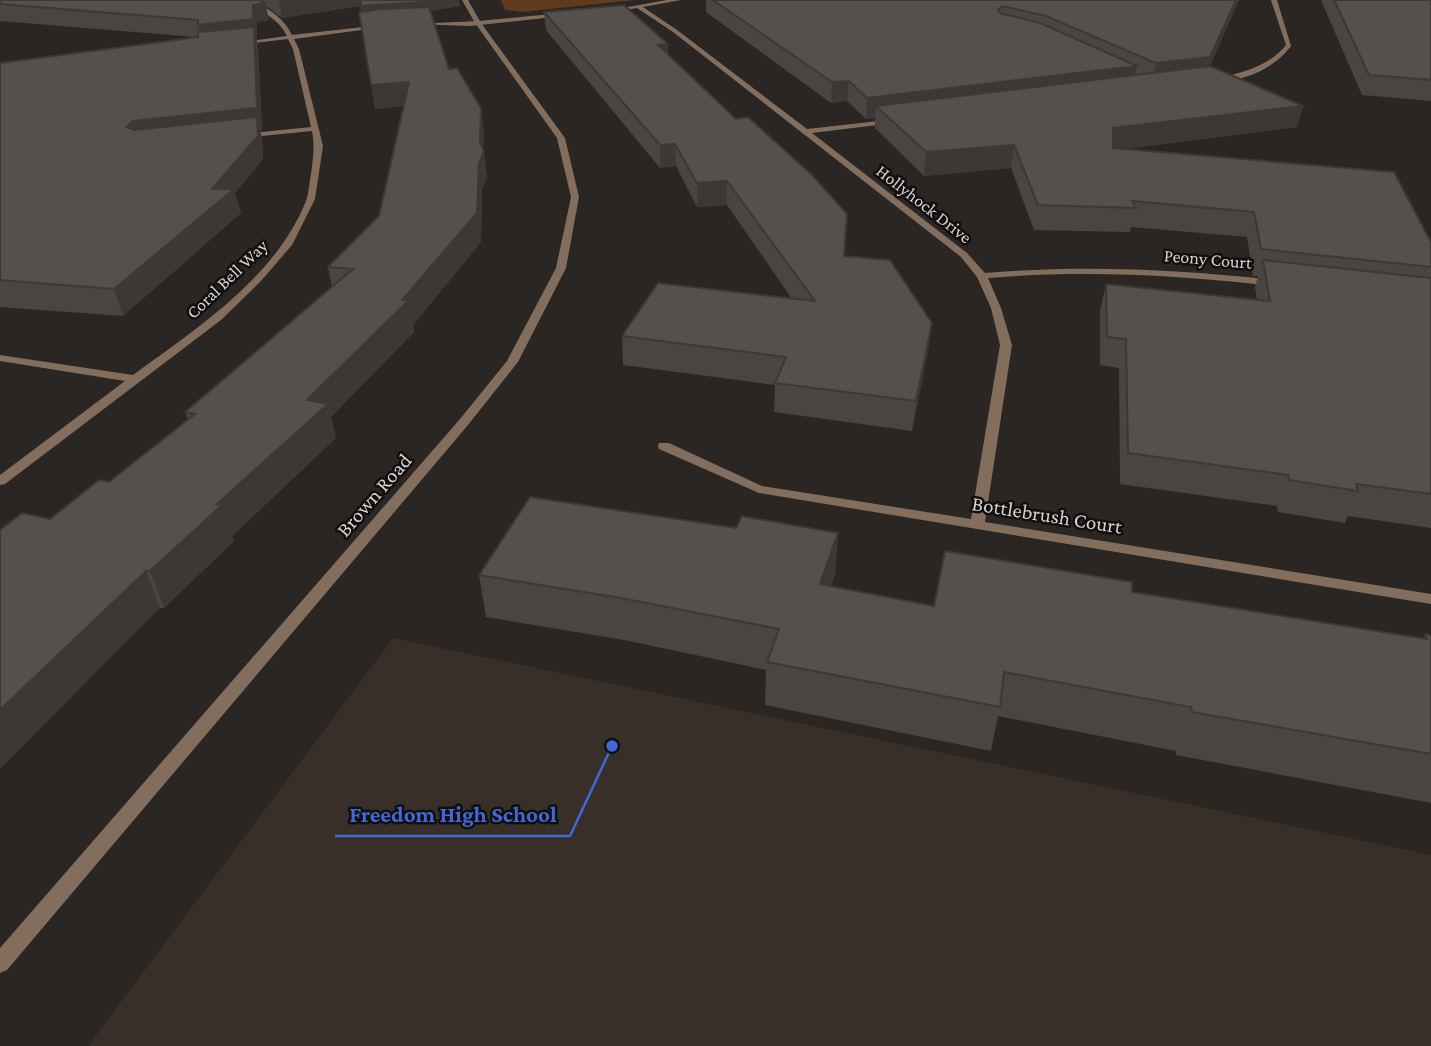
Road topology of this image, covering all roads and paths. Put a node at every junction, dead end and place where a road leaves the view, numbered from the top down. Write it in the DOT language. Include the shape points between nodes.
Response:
graph roads {
  1 [pos="243,0"];
  2 [pos="465,0"];
  3 [pos="678,0"];
  4 [pos="1274,0"];
  5 [pos="640,8"];
  6 [pos="602,11"];
  7 [pos="564,15"];
  8 [pos="478,23"];
  9 [pos="409,25"];
  10 [pos="396,26"];
  11 [pos="405,32"];
  12 [pos="391,33"];
  13 [pos="291,38"];
  14 [pos="230,44"];
  15 [pos="1202,82"];
  16 [pos="898,121"];
  17 [pos="313,129"];
  18 [pos="805,132"];
  19 [pos="236,137"];
  20 [pos="982,276"];
  21 [pos="1284,284"];
  22 [pos="0,358"];
  23 [pos="134,379"];
  24 [pos="664,446"];
  25 [pos="0,481"];
  26 [pos="978,525"];
  27 [pos="1431,599"];
  28 [pos="0,963"];
  1 -- 13 [label="street, Coral Bell Way" via="264,9"];
  2 -- 8 [label="street, Brown Road"];
  3 -- 5 [label="street"];
  4 -- 15 [label="street" via="1289,45 1281,58 1227,79"];
  5 -- 6 [label="street"];
  5 -- 18 [label="street, Hollyhock Drive"];
  7 -- 8 [label="street"];
  8 -- 9 [label="street"];
  8 -- 11 [label="street"];
  8 -- 28 [label="street, Brown Road" via="561,138 575,197 561,268 512,362 464,422"];
  10 -- 13 [label="street"];
  12 -- 13 [label="street" via="324,40"];
  13 -- 14 [label="street"];
  13 -- 17 [label="street, Coral Bell Way"];
  16 -- 18 [label="street"];
  17 -- 19 [label="street"];
  17 -- 23 [label="street, Coral Bell Way" via="319,146 311,199 287,245 217,318"];
  18 -- 20 [label="street, Hollyhock Drive" via="964,255"];
  20 -- 21 [label="street, Peony Court" via="1128,270"];
  20 -- 26 [label="street, Hollyhock Drive" via="1006,345"];
  22 -- 23 [label="street"];
  23 -- 25 [label="street, Coral Bell Way"];
  24 -- 26 [label="street, Bottlebrush Court" via="759,489"];
  26 -- 27 [label="street, Bottlebrush Court"];
}
